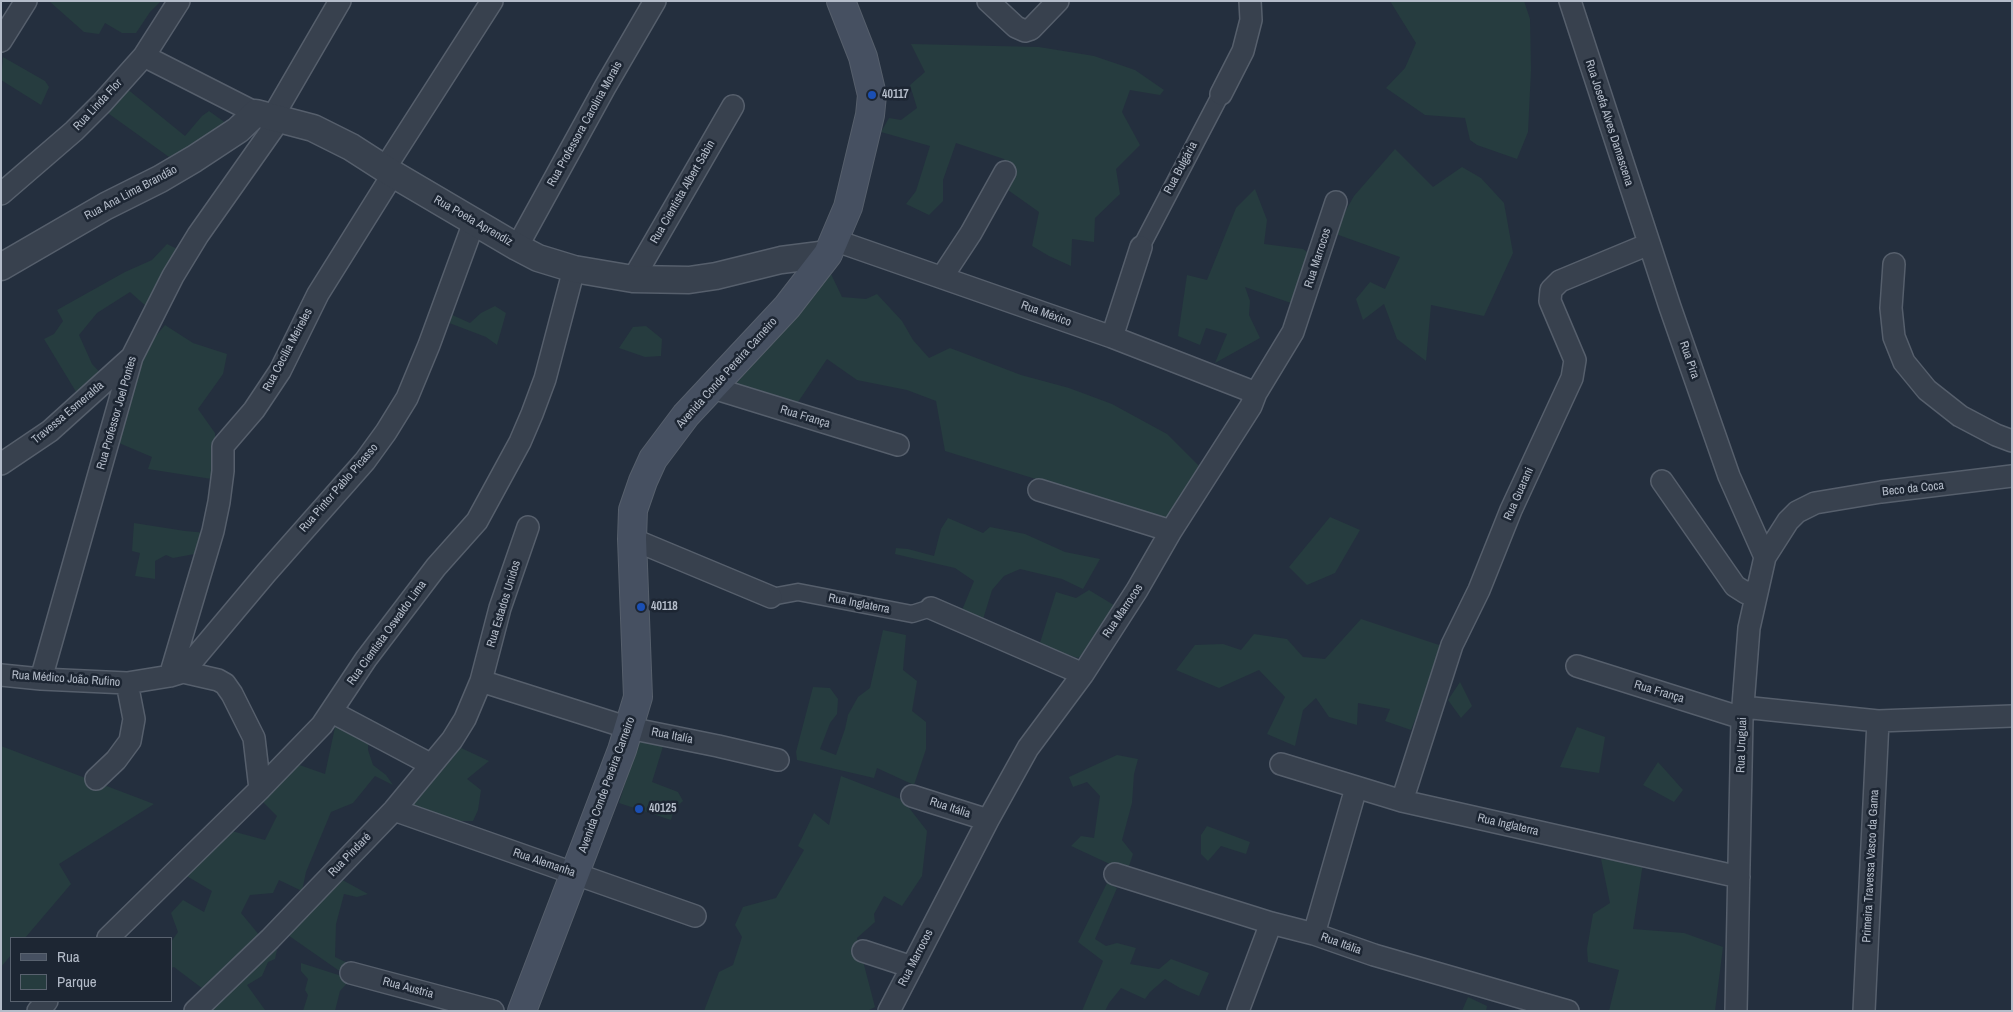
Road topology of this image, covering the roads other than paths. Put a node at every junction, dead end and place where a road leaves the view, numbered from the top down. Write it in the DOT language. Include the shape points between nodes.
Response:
graph roads {
  1 [pos="26,1"];
  2 [pos="179,1"];
  3 [pos="340,1"];
  4 [pos="492,1"];
  5 [pos="655,1"];
  6 [pos="841,1"];
  7 [pos="988,1"];
  8 [pos="1058,1"];
  9 [pos="1250,1"];
  10 [pos="1570,1"];
  11 [pos="1,41"];
  12 [pos="144,56"];
  13 [pos="1221,94"];
  14 [pos="733,106"];
  15 [pos="269,117"];
  16 [pos="389,171"];
  17 [pos="1004,172"];
  18 [pos="1,194"];
  19 [pos="1336,202"];
  20 [pos="474,222"];
  21 [pos="1648,244"];
  22 [pos="517,247"];
  23 [pos="831,247"];
  24 [pos="1141,247"];
  25 [pos="1894,264"];
  26 [pos="1,267"];
  27 [pos="574,269"];
  28 [pos="942,277"];
  29 [pos="633,279"];
  30 [pos="1112,337"];
  31 [pos="132,357"];
  32 [pos="713,388"];
  33 [pos="1256,393"];
  34 [pos="2012,441"];
  35 [pos="898,445"];
  36 [pos="1,464"];
  37 [pos="2012,476"];
  38 [pos="1662,481"];
  39 [pos="1039,490"];
  40 [pos="1815,503"];
  41 [pos="528,527"];
  42 [pos="1171,531"];
  43 [pos="632,539"];
  44 [pos="1765,557"];
  45 [pos="1757,590"];
  46 [pos="771,597"];
  47 [pos="931,608"];
  48 [pos="1577,666"];
  49 [pos="177,674"];
  50 [pos="1082,674"];
  51 [pos="1,675"];
  52 [pos="41,679"];
  53 [pos="480,681"];
  54 [pos="127,683"];
  55 [pos="332,712"];
  56 [pos="1743,712"];
  57 [pos="2012,716"];
  58 [pos="1878,721"];
  59 [pos="629,728"];
  60 [pos="778,760"];
  61 [pos="430,764"];
  62 [pos="1280,764"];
  63 [pos="96,779"];
  64 [pos="1356,788"];
  65 [pos="260,789"];
  66 [pos="912,796"];
  67 [pos="1402,801"];
  68 [pos="394,810"];
  69 [pos="988,820"];
  70 [pos="574,874"];
  71 [pos="1115,874"];
  72 [pos="1739,877"];
  73 [pos="695,916"];
  74 [pos="1271,923"];
  75 [pos="1314,934"];
  76 [pos="109,937"];
  77 [pos="863,951"];
  78 [pos="912,967"];
  79 [pos="351,973"];
  80 [pos="195,1011"];
  81 [pos="493,1011"];
  82 [pos="522,1011"];
  83 [pos="889,1011"];
  84 [pos="1238,1011"];
  85 [pos="1568,1011"];
  86 [pos="1736,1011"];
  87 [pos="1864,1011"];
  1 -- 11 [label="street"];
  2 -- 12 [label="street, Rua Linda Flor"];
  3 -- 15 [label="street, Rua Ana Lima Brandão"];
  4 -- 16 [label="street, Rua Cecília Meireles"];
  5 -- 22 [label="street, Rua Professora Carolina Morais"];
  6 -- 23 [label="main road, Avenida Conde Pereira Carneiro" via="863,57 872,95 857,174 848,207"];
  7 -- 8 [label="street" via="1016,27 1025,31 1031,29"];
  9 -- 13 [label="street, Rua Bulgária" via="1251,20 1243,51"];
  10 -- 21 [label="street, Rua Josefa Alves Damascena"];
  12 -- 15 [label="street, Rua Poeta Aprendiz"];
  12 -- 18 [label="street, Rua Linda Flor" via="74,131"];
  13 -- 24 [label="street, Rua Bulgária"];
  14 -- 29 [label="street, Rua Cientista Albert Sabin"];
  15 -- 16 [label="street, Rua Poeta Aprendiz" via="313,128"];
  15 -- 26 [label="street, Rua Ana Lima Brandão" via="238,130 194,159"];
  15 -- 31 [label="street, Rua Professor Joel Pontes" via="173,276"];
  16 -- 20 [label="street, Rua Poeta Aprendiz"];
  16 -- 49 [label="street, Rua Cecília Meireles" via="318,294 280,371 254,410 222,446 223,471 217,511"];
  17 -- 28 [label="street" via="971,233"];
  19 -- 33 [label="street, Rua Marrocos" via="1293,332"];
  20 -- 22 [label="street, Rua Poeta Aprendiz"];
  20 -- 49 [label="street, Rua Pintor Pablo Picasso" via="407,398 386,432 365,462"];
  21 -- 44 [label="street, Rua Pira" via="1729,476"];
  21 -- 67 [label="street, Rua Guarani" via="1560,281 1551,290 1550,301 1574,360 1572,378 1452,645"];
  22 -- 27 [label="street, Rua Poeta Aprendiz" via="538,258"];
  23 -- 28 [label="street, Rua México"];
  23 -- 29 [label="street, Rua Poeta Aprendiz" via="716,276"];
  23 -- 32 [label="main road, Avenida Conde Pereira Carneiro" via="787,308"];
  24 -- 30 [label="street, Rua Bulgária"];
  25 -- 34 [label="street" via="1891,308 1894,337 1904,362 1927,390 1960,416"];
  27 -- 29 [label="street, Rua Poeta Aprendiz"];
  27 -- 55 [label="street, Rua Cientista Oswaldo Lima" via="545,379 532,414 478,521 436,567 372,651"];
  28 -- 30 [label="street, Rua México"];
  30 -- 33 [label="street, Rua México"];
  31 -- 36 [label="street, Travessa Esmeralda" via="50,431"];
  31 -- 52 [label="street, Rua Professor Joel Pontes"];
  32 -- 35 [label="street, Rua França"];
  32 -- 43 [label="main road, Avenida Conde Pereira Carneiro" via="686,415 653,459 633,510"];
  33 -- 42 [label="street, Rua Marrocos" via="1251,406"];
  37 -- 40 [label="street, Beco da Coca"];
  38 -- 45 [label="street" via="1735,586 1746,593"];
  39 -- 42 [label="street"];
  40 -- 44 [label="street, Rua Uruguai" via="1788,521"];
  41 -- 53 [label="street, Rua Estados Unidos" via="500,608"];
  42 -- 50 [label="street, Rua Marrocos"];
  43 -- 46 [label="street, Rua Inglaterra"];
  43 -- 59 [label="main road, Avenida Conde Pereira Carneiro" via="638,697"];
  44 -- 45 [label="street, Rua Uruguai"];
  45 -- 56 [label="street, Rua Uruguai" via="1749,628"];
  46 -- 47 [label="street, Rua Inglaterra" via="798,592 912,614"];
  47 -- 50 [label="street, Rua Inglaterra"];
  48 -- 56 [label="street, Rua França"];
  49 -- 54 [label="street, Rua Médico João Rufino"];
  49 -- 65 [label="street, Rua Médico João Rufino" via="225,684 254,738"];
  50 -- 69 [label="street, Rua Marrocos" via="1028,748"];
  51 -- 52 [label="street, Rua Médico João Rufino"];
  52 -- 54 [label="street, Rua Médico João Rufino"];
  53 -- 59 [label="street, Rua Italía"];
  53 -- 61 [label="street, Rua Pindaré" via="465,719 452,740"];
  54 -- 63 [label="street" via="134,719 130,741"];
  55 -- 61 [label="street"];
  55 -- 65 [label="street, Rua Cientista Oswaldo Lima"];
  56 -- 58 [label="street, Rua França"];
  56 -- 72 [label="street, Rua Uruguai"];
  57 -- 58 [label="street, Rua França"];
  58 -- 87 [label="street, Primeira Travessa Vasco da Gama"];
  59 -- 60 [label="street, Rua Italía"];
  59 -- 70 [label="main road, Avenida Conde Pereira Carneiro"];
  61 -- 68 [label="street, Rua Pindaré"];
  62 -- 64 [label="street, Rua Inglaterra"];
  64 -- 67 [label="street, Rua Inglaterra"];
  64 -- 75 [label="street"];
  65 -- 76 [label="street, Rua Cientista Oswaldo Lima"];
  66 -- 69 [label="street, Rua Itália"];
  67 -- 72 [label="street, Rua Inglaterra"];
  68 -- 70 [label="street, Rua Alemanha"];
  68 -- 80 [label="street, Rua Pindaré" via="270,939"];
  69 -- 78 [label="street, Rua Marrocos"];
  70 -- 73 [label="street, Rua Alemanha"];
  70 -- 82 [label="main road, Avenida Conde Pereira Carneiro"];
  71 -- 74 [label="street, Rua Itália"];
  72 -- 86 [label="street, Rua Uruguai"];
  74 -- 75 [label="street, Rua Itália"];
  74 -- 84 [label="street"];
  75 -- 85 [label="street, Rua Itália" via="1374,955"];
  77 -- 78 [label="street"];
  78 -- 83 [label="street, Rua Marrocos"];
  79 -- 81 [label="street, Rua Austria"];
}
